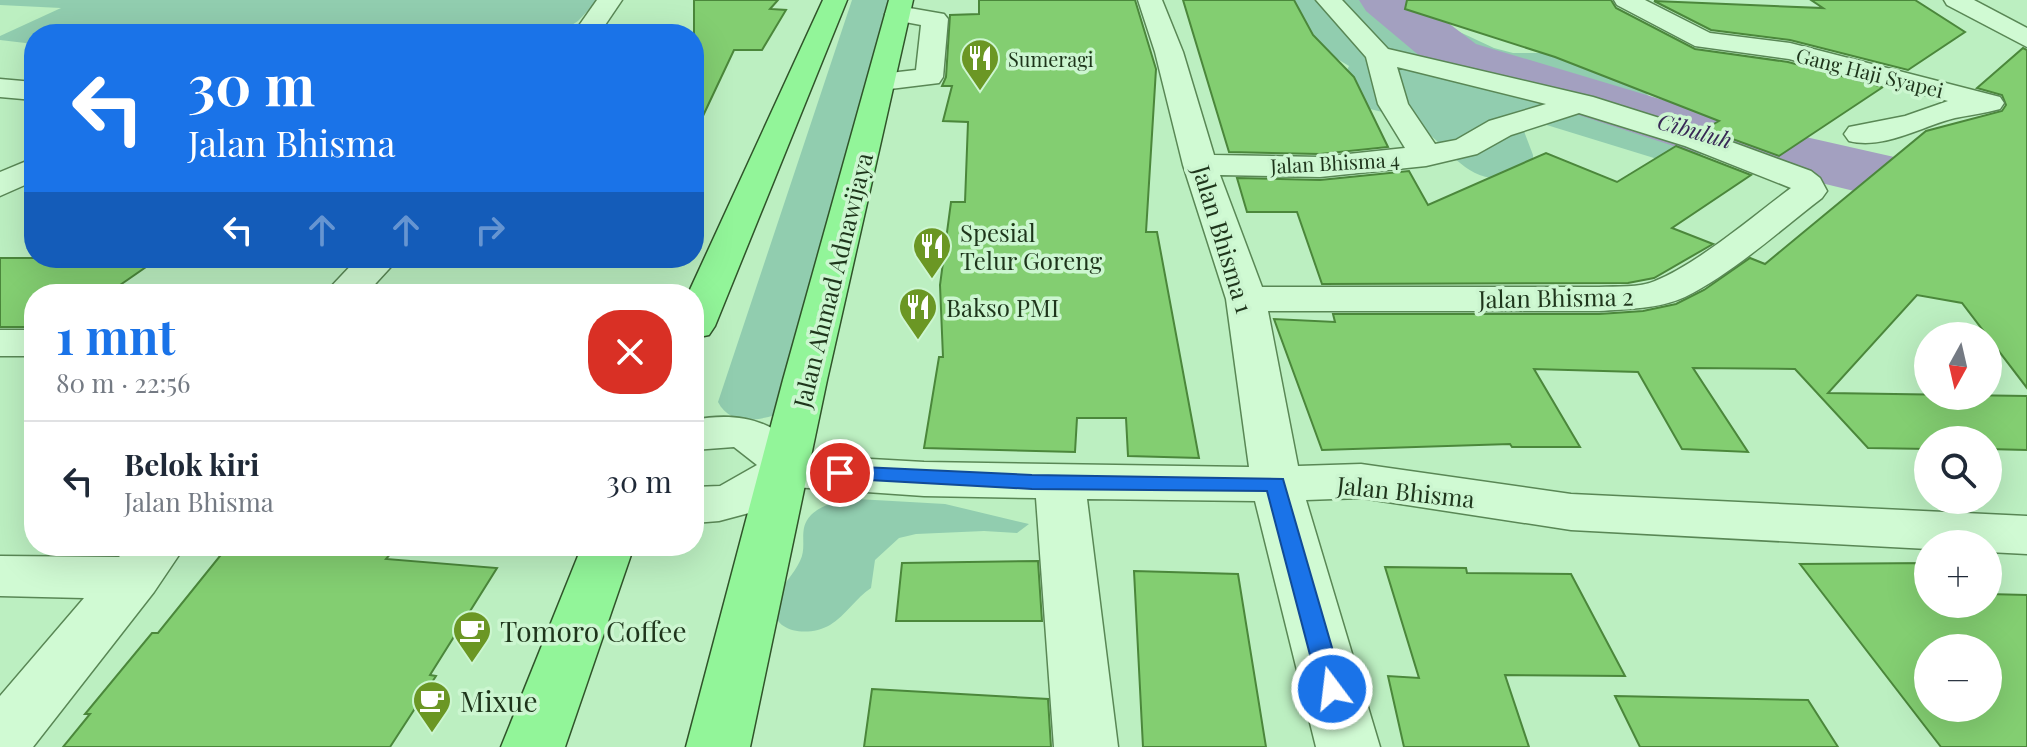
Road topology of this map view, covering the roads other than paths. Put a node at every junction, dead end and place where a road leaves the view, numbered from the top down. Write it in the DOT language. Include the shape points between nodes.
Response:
graph roads {
  1 [pos="610,0"];
  2 [pos="835,0"];
  3 [pos="1150,0"];
  4 [pos="1328,0"];
  5 [pos="1626,0"];
  6 [pos="1956,0"];
  7 [pos="900,7"];
  8 [pos="593,24"];
  9 [pos="2027,39"];
  10 [pos="1379,55"];
  11 [pos="0,88"];
  12 [pos="24,90"];
  13 [pos="1582,103"];
  14 [pos="1860,134"];
  15 [pos="1426,156"];
  16 [pos="1200,165"];
  17 [pos="24,173"];
  18 [pos="0,186"];
  19 [pos="370,268"];
  20 [pos="354,284"];
  21 [pos="1246,299"];
  22 [pos="704,303"];
  23 [pos="0,343"];
  24 [pos="24,343"];
  25 [pos="704,434"];
  26 [pos="784,470"];
  27 [pos="1060,482"];
  28 [pos="1276,484"];
  29 [pos="704,504"];
  30 [pos="2027,535"];
  31 [pos="604,556"];
  32 [pos="147,562"];
  33 [pos="0,576"];
  34 [pos="0,741"];
  35 [pos="533,747"];
  36 [pos="718,747"];
  37 [pos="1086,747"];
  38 [pos="1348,747"];
  1 -- 8 [label="street"];
  2 -- 22 [label="main road"];
  3 -- 16 [label="street, Jalan Bhisma 1"];
  4 -- 10 [label="street, Jalan Bhisma 4"];
  5 -- 14 [label="street, Gang Haji Syapei" via="1704,40 1790,51 1989,103"];
  6 -- 9 [label="street"];
  7 -- 26 [label="main road, Jalan Ahmad Adnawijaya"];
  10 -- 13 [label="street, Jalan Bhisma 2"];
  10 -- 15 [label="street, Jalan Bhisma 4" via="1393,104"];
  11 -- 12 [label="street"];
  13 -- 15 [label="street" via="1500,128 1466,147"];
  13 -- 21 [label="street, Jalan Bhisma 2" via="1743,155 1799,178 1810,191 1706,267 1670,289 1645,296"];
  15 -- 16 [label="street, Jalan Bhisma 4" via="1320,167"];
  16 -- 21 [label="street, Jalan Bhisma 1"];
  17 -- 18 [label="street"];
  19 -- 20 [label="street"];
  21 -- 28 [label="street, Jalan Bhisma 1"];
  23 -- 24 [label="street"];
  25 -- 26 [label="street" via="736,431 759,439 777,452"];
  26 -- 27 [label="street, Jalan Bhisma"];
  26 -- 29 [label="street" via="733,501"];
  26 -- 36 [label="main road, Jalan Ahmad Adnawijaya"];
  27 -- 28 [label="street, Jalan Bhisma"];
  27 -- 37 [label="street"];
  28 -- 30 [label="street, Jalan Bhisma" via="1361,481 1571,512"];
  28 -- 38 [label="street, Jalan Bhisma 1"];
  31 -- 35 [label="main road"];
  32 -- 33 [label="street"];
  32 -- 34 [label="street"];
}
